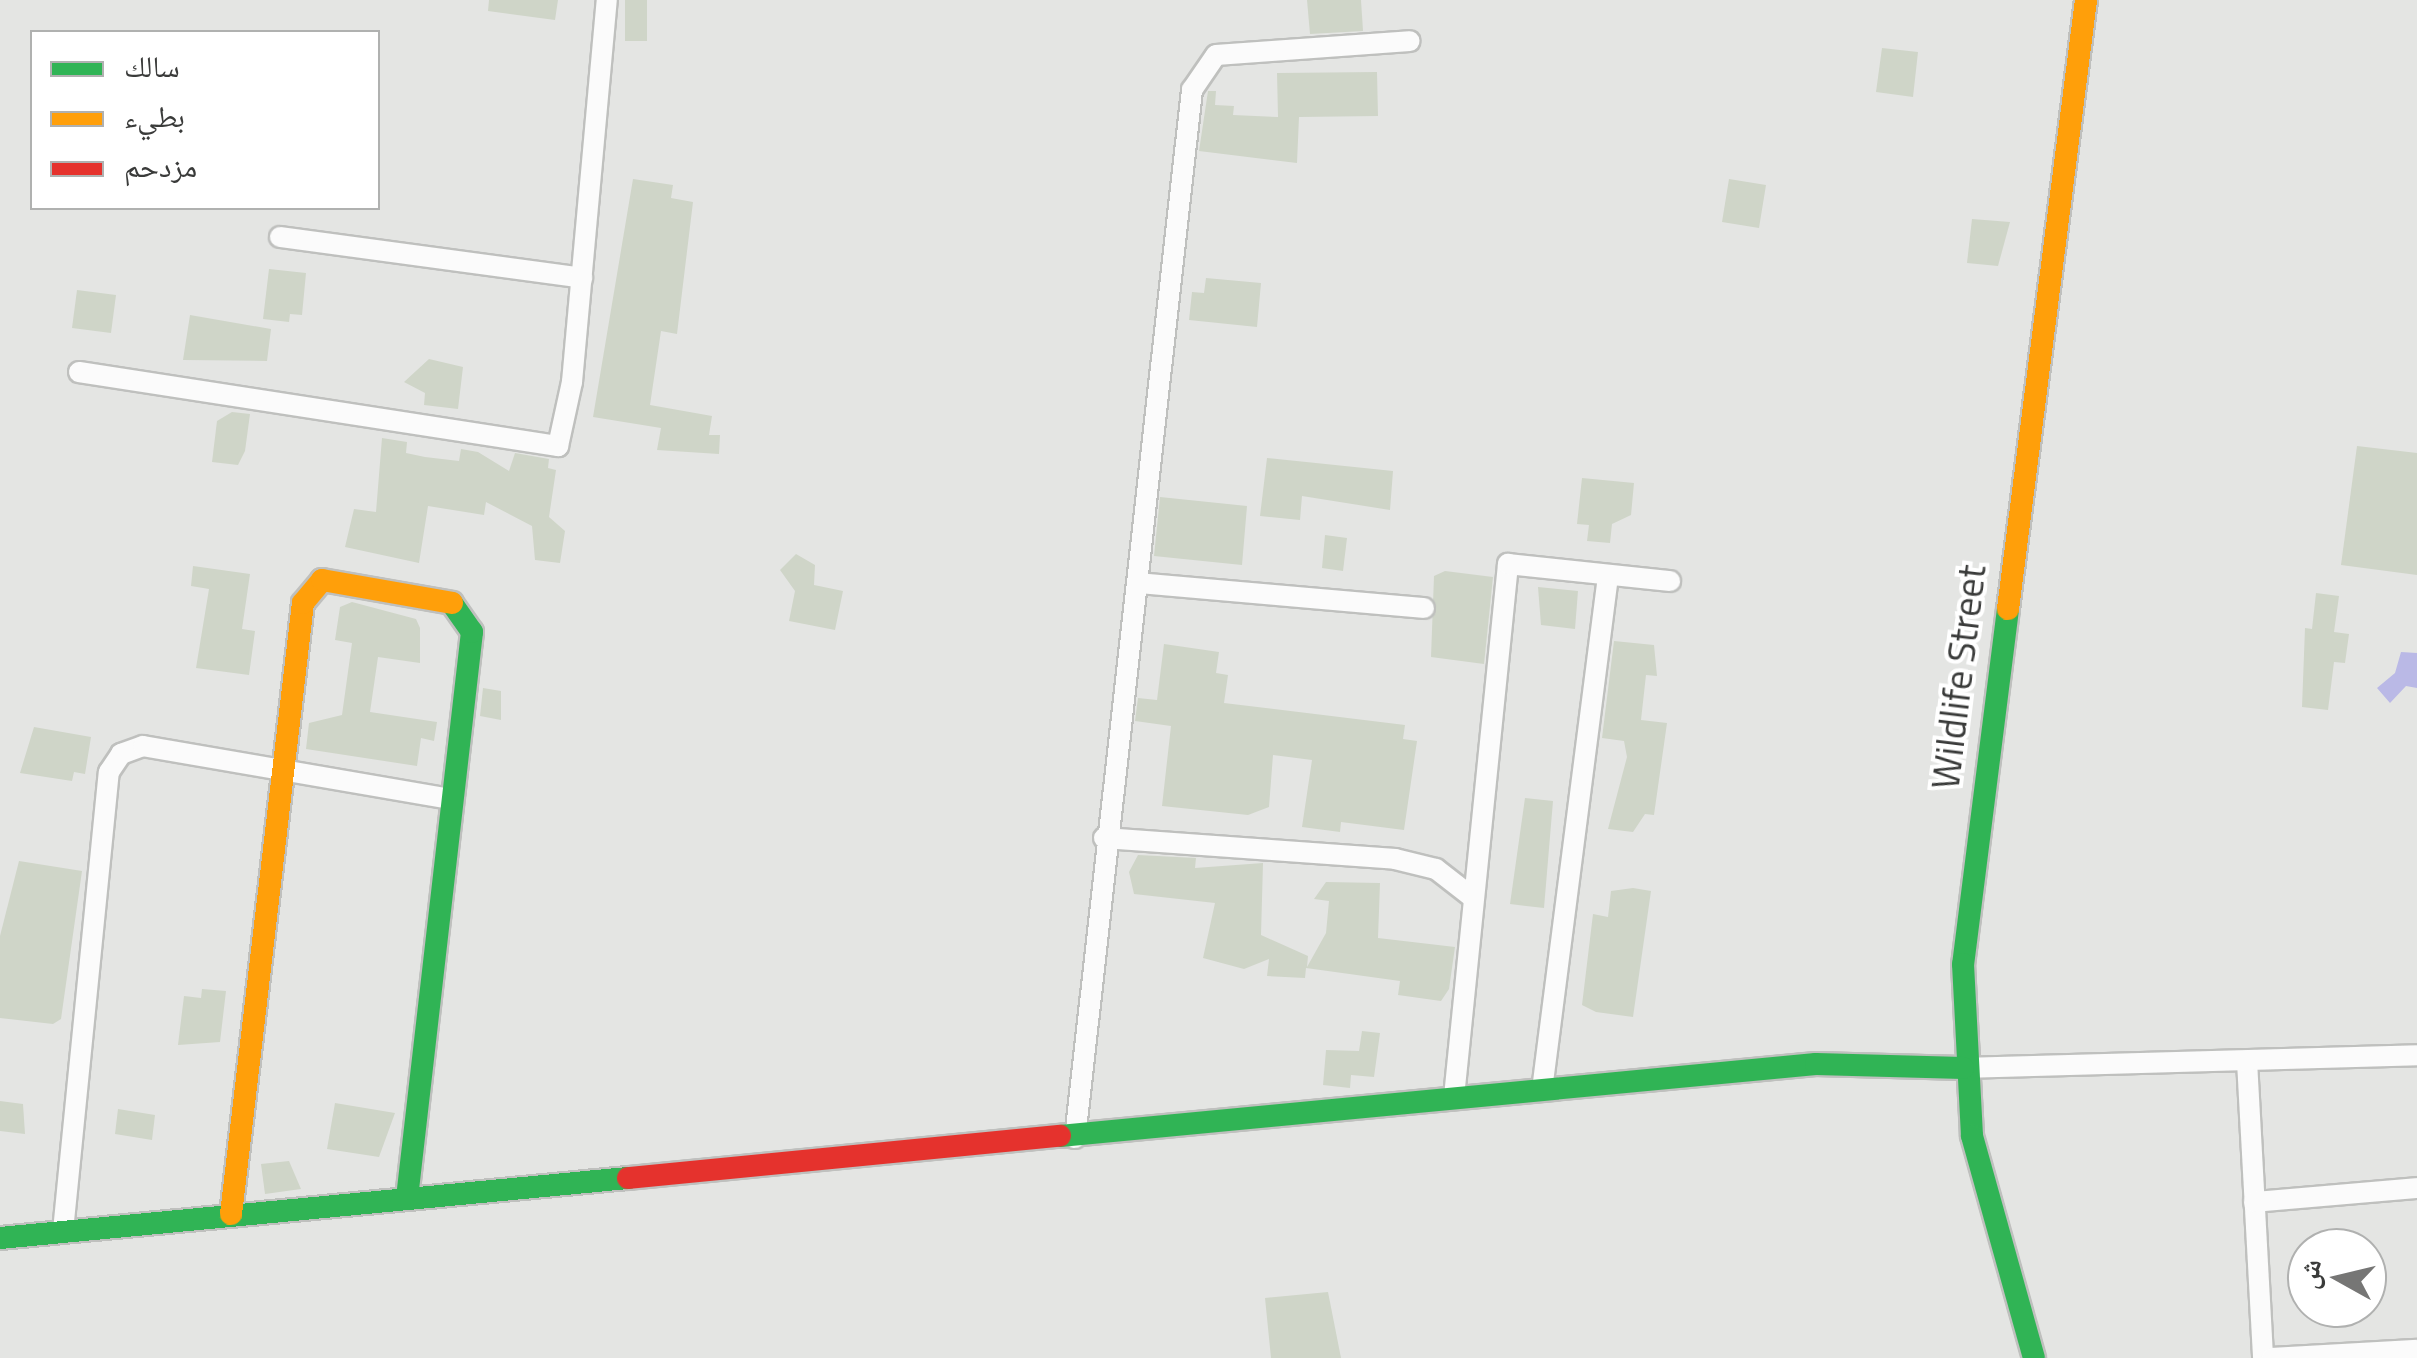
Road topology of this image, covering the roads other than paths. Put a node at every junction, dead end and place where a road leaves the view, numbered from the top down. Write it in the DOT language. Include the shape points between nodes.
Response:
graph roads {
  1 [pos="607,0"];
  2 [pos="2086,0"];
  3 [pos="1409,41"];
  4 [pos="280,237"];
  5 [pos="582,278"];
  6 [pos="79,372"];
  7 [pos="1608,576"];
  8 [pos="1670,580"];
  9 [pos="1138,583"];
  10 [pos="1424,608"];
  11 [pos="282,769"];
  12 [pos="451,799"];
  13 [pos="1104,838"];
  14 [pos="1472,897"];
  15 [pos="2417,1055"];
  16 [pos="2247,1060"];
  17 [pos="1963,1068"];
  18 [pos="1542,1090"];
  19 [pos="1454,1097"];
  20 [pos="1075,1138"];
  21 [pos="2417,1188"];
  22 [pos="406,1198"];
  23 [pos="2254,1202"];
  24 [pos="232,1214"];
  25 [pos="62,1231"];
  26 [pos="0,1238"];
  27 [pos="2417,1350"];
  28 [pos="2034,1358"];
  29 [pos="2263,1358"];
  30 [pos="2272,1358"];
  1 -- 5 [label="street"];
  2 -- 17 [label="street, Wildlife Street" via="1974,838"];
  3 -- 9 [label="street" via="1216,55 1204,64 1182,133"];
  4 -- 5 [label="street"];
  5 -- 6 [label="street" via="558,446"];
  7 -- 8 [label="street"];
  7 -- 14 [label="street" via="1508,564"];
  7 -- 18 [label="street"];
  9 -- 10 [label="street"];
  9 -- 13 [label="street"];
  11 -- 12 [label="street"];
  11 -- 12 [label="street" via="311,584 448,598 472,632"];
  11 -- 24 [label="street"];
  11 -- 25 [label="street" via="142,746 121,754 109,772"];
  12 -- 22 [label="street"];
  13 -- 14 [label="street" via="1395,859 1436,869"];
  13 -- 20 [label="street"];
  14 -- 19 [label="street"];
  15 -- 16 [label="street"];
  16 -- 17 [label="street"];
  16 -- 23 [label="street"];
  17 -- 18 [label="street" via="1816,1064"];
  17 -- 28 [label="street, Wildlife Street" via="1993,1233"];
  18 -- 19 [label="street"];
  19 -- 20 [label="street"];
  20 -- 22 [label="street"];
  21 -- 23 [label="street"];
  22 -- 24 [label="street"];
  23 -- 29 [label="street"];
  24 -- 25 [label="street"];
  25 -- 26 [label="street"];
  27 -- 30 [label="street"];
}
